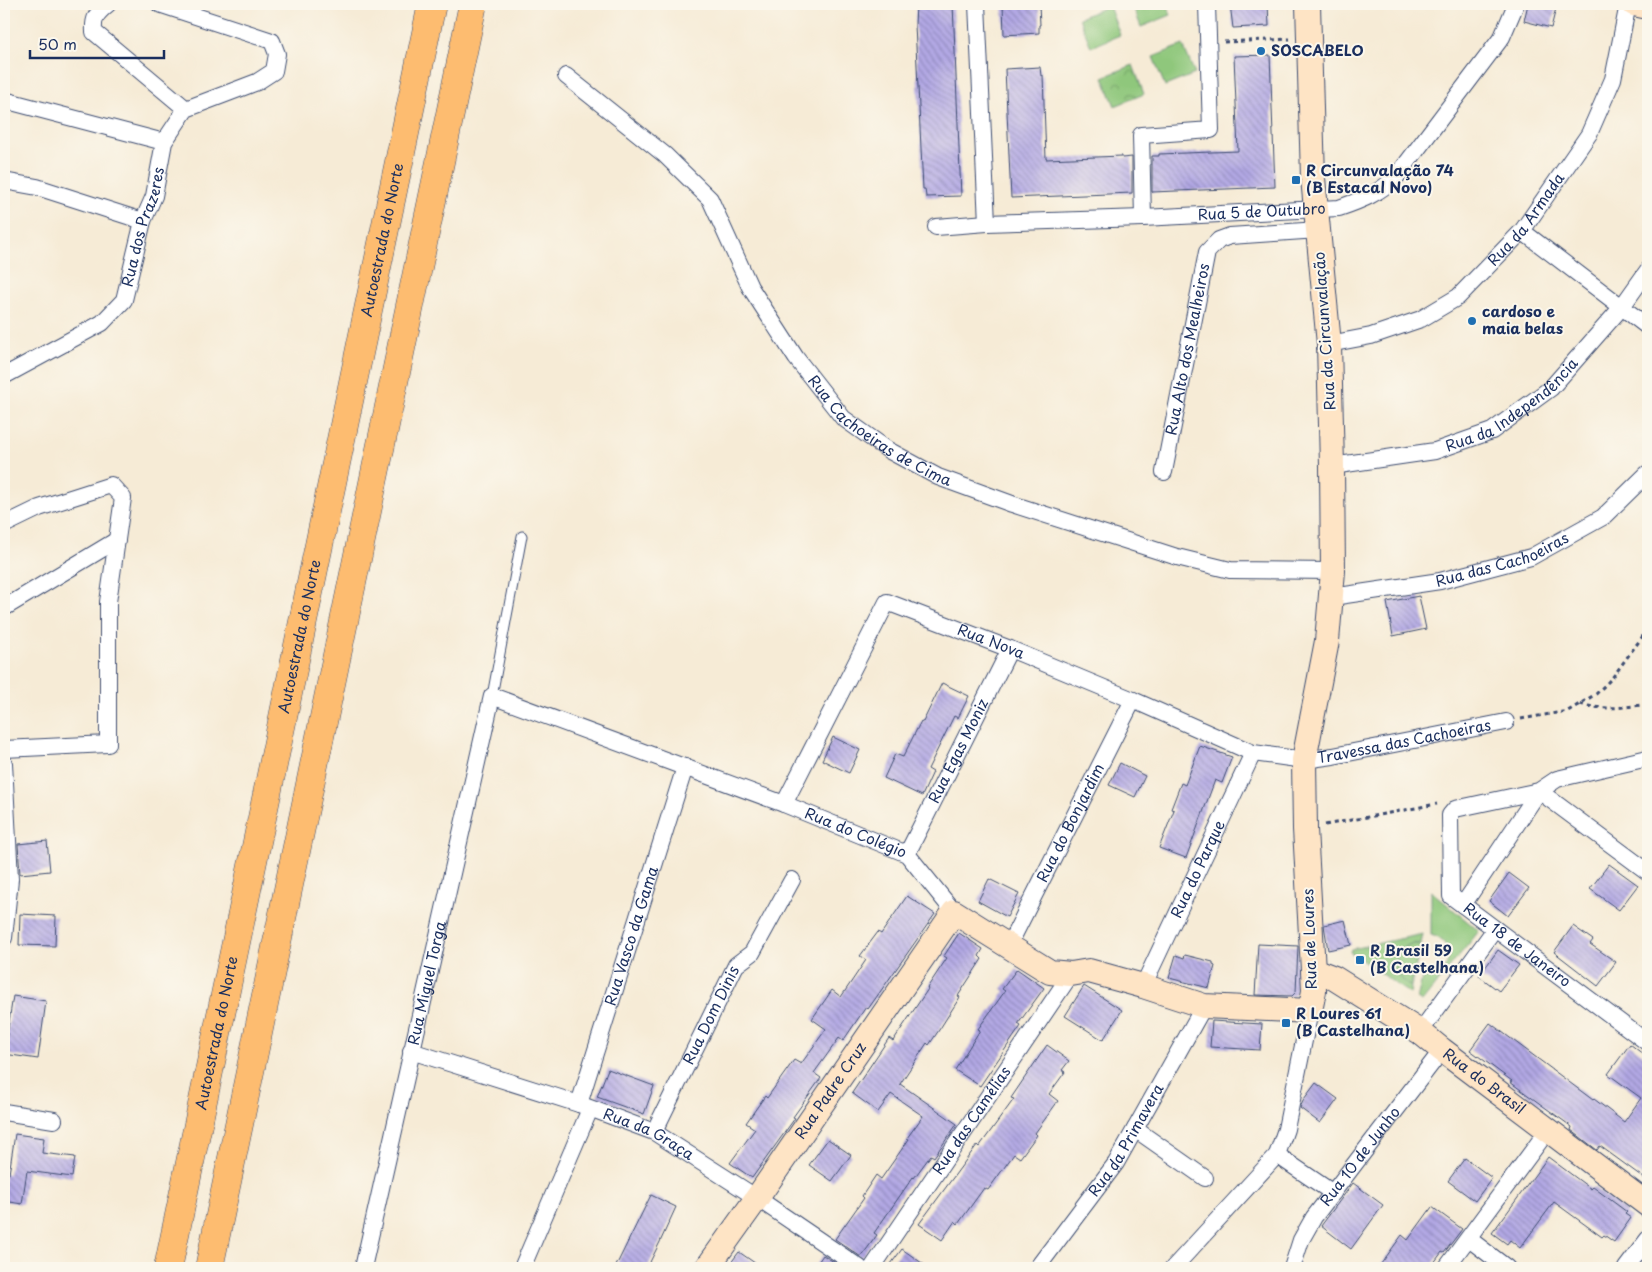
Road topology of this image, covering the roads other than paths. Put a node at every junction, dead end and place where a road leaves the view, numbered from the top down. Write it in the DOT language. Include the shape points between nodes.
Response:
graph roads {
  1 [pos="108,4"];
  2 [pos="159,4"];
  3 [pos="432,4"];
  4 [pos="473,4"];
  5 [pos="977,4"];
  6 [pos="1207,4"];
  7 [pos="1308,4"];
  8 [pos="1516,4"];
  9 [pos="1628,4"];
  10 [pos="1634,4"];
  11 [pos="1648,7"];
  12 [pos="566,76"];
  13 [pos="4,100"];
  14 [pos="186,109"];
  15 [pos="164,142"];
  16 [pos="4,181"];
  17 [pos="1143,218"];
  18 [pos="1317,220"];
  19 [pos="143,221"];
  20 [pos="987,223"];
  21 [pos="936,227"];
  22 [pos="1522,231"];
  23 [pos="1648,270"];
  24 [pos="1621,308"];
  25 [pos="1648,327"];
  26 [pos="1328,344"];
  27 [pos="4,376"];
  28 [pos="1332,466"];
  29 [pos="1164,472"];
  30 [pos="1648,473"];
  31 [pos="4,525"];
  32 [pos="522,536"];
  33 [pos="118,540"];
  34 [pos="1333,571"];
  35 [pos="1332,597"];
  36 [pos="4,608"];
  37 [pos="1010,649"];
  38 [pos="1323,658"];
  39 [pos="492,696"];
  40 [pos="1133,700"];
  41 [pos="1506,722"];
  42 [pos="4,749"];
  43 [pos="1252,753"];
  44 [pos="1648,758"];
  45 [pos="1304,760"];
  46 [pos="4,762"];
  47 [pos="685,767"];
  48 [pos="1539,791"];
  49 [pos="784,804"];
  50 [pos="907,854"];
  51 [pos="1648,872"];
  52 [pos="7,879"];
  53 [pos="792,880"];
  54 [pos="1463,905"];
  55 [pos="954,912"];
  56 [pos="1495,929"];
  57 [pos="4,938"];
  58 [pos="1008,946"];
  59 [pos="1313,970"];
  60 [pos="1071,974"];
  61 [pos="1143,986"];
  62 [pos="1204,1006"];
  63 [pos="1310,1011"];
  64 [pos="1420,1032"];
  65 [pos="1648,1043"];
  66 [pos="1442,1050"];
  67 [pos="411,1052"];
  68 [pos="585,1106"];
  69 [pos="4,1112"];
  70 [pos="54,1120"];
  71 [pos="1135,1129"];
  72 [pos="1548,1130"];
  73 [pos="654,1132"];
  74 [pos="1277,1155"];
  75 [pos="1205,1178"];
  76 [pos="1333,1193"];
  77 [pos="757,1198"];
  78 [pos="1648,1205"];
  79 [pos="1648,1238"];
  80 [pos="1469,1239"];
  81 [pos="168,1268"];
  82 [pos="209,1268"];
  83 [pos="363,1268"];
  84 [pos="522,1268"];
  85 [pos="706,1268"];
  86 [pos="860,1268"];
  87 [pos="872,1268"];
  88 [pos="1037,1268"];
  89 [pos="1173,1268"];
  90 [pos="1292,1268"];
  91 [pos="1446,1268"];
  92 [pos="1508,1268"];
  93 [pos="1626,1268"];
  1 -- 14 [label="street" via="96,14 94,32"];
  2 -- 14 [label="street" via="272,41 278,54 274,72 257,82"];
  3 -- 81 [label="highway, Autoestrada do Norte"];
  4 -- 82 [label="highway"];
  5 -- 20 [label="street"];
  6 -- 17 [label="street" via="1211,130 1142,135"];
  7 -- 18 [label="street, Rua da Circunvalação"];
  8 -- 18 [label="street, Rua 5 de Outubro" via="1502,37 1397,176 1384,189"];
  9 -- 22 [label="street, Rua da Armada" via="1613,79 1588,134"];
  10 -- 11 [label="street"];
  12 -- 34 [label="street, Rua Cachoeiras de Cima" via="665,155 710,199 750,287 796,358 842,418 888,450 938,477 1177,557 1230,570"];
  13 -- 15 [label="street"];
  14 -- 15 [label="street, Rua dos Prazeres"];
  15 -- 19 [label="street, Rua dos Prazeres" via="154,196"];
  16 -- 19 [label="street"];
  17 -- 18 [label="street, Rua 5 de Outubro"];
  17 -- 20 [label="street, Rua 5 de Outubro"];
  18 -- 26 [label="street, Rua da Circunvalação"];
  18 -- 29 [label="street, Rua Alto dos Mealheiros" via="1230,236 1219,240 1207,252"];
  19 -- 27 [label="street, Rua dos Prazeres" via="124,300 102,323"];
  20 -- 21 [label="street, Rua 5 de Outubro"];
  22 -- 24 [label="street"];
  22 -- 26 [label="street, Rua da Armada" via="1458,297 1421,319 1371,336"];
  23 -- 24 [label="street, Rua da Independência"];
  24 -- 25 [label="street"];
  24 -- 28 [label="street, Rua da Independência" via="1552,388 1492,431 1435,451"];
  26 -- 28 [label="street, Rua da Circunvalação"];
  28 -- 34 [label="street, Rua da Circunvalação"];
  30 -- 35 [label="street, Rua das Cachoeiras" via="1603,517 1531,556 1440,581"];
  31 -- 33 [label="street" via="39,508 110,485 123,498"];
  32 -- 39 [label="lane"];
  33 -- 36 [label="street"];
  33 -- 42 [label="street" via="108,602 108,744"];
  34 -- 35 [label="street, Rua da Circunvalação"];
  35 -- 38 [label="street, Rua da Circunvalação"];
  37 -- 40 [label="street, Rua Nova"];
  37 -- 49 [label="street, Rua Nova" via="887,602"];
  37 -- 50 [label="street, Rua Egas Moniz"];
  38 -- 45 [label="street, Rua de Loures"];
  39 -- 47 [label="street, Rua do Colégio"];
  39 -- 67 [label="street, Rua Miguel Torga"];
  40 -- 43 [label="street, Rua Nova"];
  40 -- 58 [label="street, Rua do Bonjardim"];
  41 -- 45 [label="street, Travessa das Cachoeiras"];
  43 -- 45 [label="street, Rua Nova"];
  43 -- 61 [label="street, Rua do Parque"];
  44 -- 48 [label="street" via="1557,779"];
  45 -- 59 [label="street, Rua de Loures"];
  46 -- 52 [label="street"];
  47 -- 49 [label="street, Rua do Colégio"];
  47 -- 68 [label="street, Rua Vasco da Gama"];
  48 -- 51 [label="street"];
  48 -- 54 [label="street"];
  48 -- 54 [label="street, Rua 18 de Janeiro" via="1453,812 1451,896"];
  49 -- 50 [label="street, Rua do Colégio"];
  50 -- 55 [label="street, Rua do Colégio"];
  52 -- 57 [label="street"];
  53 -- 73 [label="street, Rua Dom Dinis" via="752,953 736,965"];
  54 -- 56 [label="street, Rua 18 de Janeiro"];
  55 -- 58 [label="street, Rua do Colégio"];
  55 -- 77 [label="street, Rua Padre Cruz"];
  56 -- 64 [label="street"];
  56 -- 65 [label="street, Rua 18 de Janeiro"];
  58 -- 60 [label="street, Rua do Colégio" via="1050,972"];
  59 -- 63 [label="street, Rua de Loures" via="1314,991"];
  59 -- 64 [label="street, Rua do Brasil" via="1334,978"];
  60 -- 61 [label="street, Rua do Colégio" via="1089,971"];
  60 -- 87 [label="street, Rua das Camélias"];
  61 -- 62 [label="street, Rua do Colégio"];
  62 -- 63 [label="street, Rua do Colégio"];
  62 -- 71 [label="street, Rua da Primavera"];
  63 -- 74 [label="street, Rua de Loures" via="1286,1129"];
  64 -- 66 [label="street, Rua do Brasil"];
  66 -- 72 [label="street, Rua do Brasil"];
  66 -- 76 [label="street, Rua 10 de Junho"];
  67 -- 68 [label="street, Rua da Graça"];
  67 -- 83 [label="street, Rua Miguel Torga"];
  68 -- 73 [label="street, Rua da Graça"];
  68 -- 84 [label="street, Rua Vasco da Gama"];
  69 -- 70 [label="street"];
  71 -- 75 [label="street"];
  71 -- 88 [label="street, Rua da Primavera" via="1116,1163"];
  72 -- 78 [label="street, Rua do Brasil"];
  72 -- 80 [label="street"];
  73 -- 77 [label="street, Rua da Graça"];
  74 -- 76 [label="street"];
  74 -- 89 [label="street, Rua de Loures"];
  76 -- 90 [label="street, Rua 10 de Junho" via="1314,1217"];
  77 -- 85 [label="street, Rua Padre Cruz"];
  77 -- 86 [label="street, Rua da Graça"];
  79 -- 93 [label="street"];
  80 -- 91 [label="street"];
  80 -- 92 [label="street"];
}
